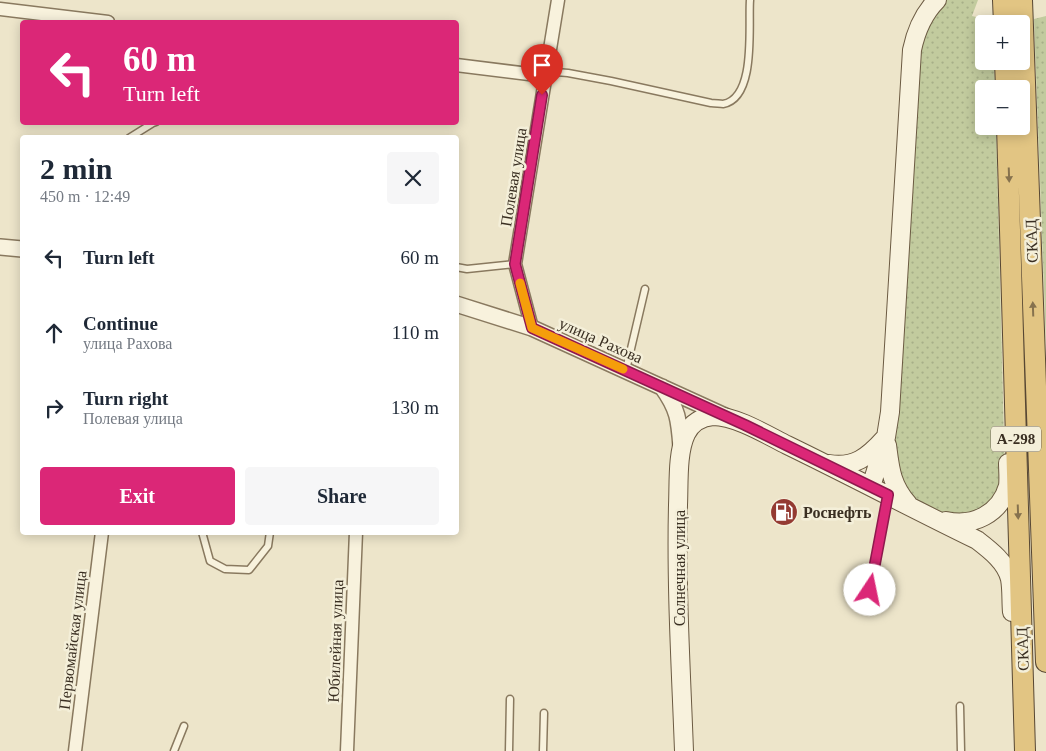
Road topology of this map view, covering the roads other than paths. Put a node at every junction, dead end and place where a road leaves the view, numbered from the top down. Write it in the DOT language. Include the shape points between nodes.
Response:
graph roads {
  1 [pos="558,0"];
  2 [pos="750,0"];
  3 [pos="937,0"];
  4 [pos="1003,0"];
  5 [pos="1022,0"];
  6 [pos="0,9"];
  7 [pos="1009,15"];
  8 [pos="1014,15"];
  9 [pos="91,20"];
  10 [pos="459,65"];
  11 [pos="1014,70"];
  12 [pos="545,76"];
  13 [pos="150,125"];
  14 [pos="134,135"];
  15 [pos="1007,135"];
  16 [pos="0,247"];
  17 [pos="20,250"];
  18 [pos="515,264"];
  19 [pos="459,268"];
  20 [pos="645,289"];
  21 [pos="459,305"];
  22 [pos="532,328"];
  23 [pos="1035,357"];
  24 [pos="1014,360"];
  25 [pos="626,370"];
  26 [pos="662,387"];
  27 [pos="727,417"];
  28 [pos="886,437"];
  29 [pos="1046,439"];
  30 [pos="682,448"];
  31 [pos="826,464"];
  32 [pos="872,487"];
  33 [pos="888,495"];
  34 [pos="910,506"];
  35 [pos="936,519"];
  36 [pos="102,535"];
  37 [pos="203,535"];
  38 [pos="270,535"];
  39 [pos="356,535"];
  40 [pos="867,606"];
  41 [pos="1046,662"];
  42 [pos="510,699"];
  43 [pos="960,706"];
  44 [pos="544,713"];
  45 [pos="184,726"];
  46 [pos="1025,750"];
  47 [pos="75,751"];
  48 [pos="174,751"];
  49 [pos="347,751"];
  50 [pos="509,751"];
  51 [pos="543,751"];
  52 [pos="684,751"];
  53 [pos="961,751"];
  1 -- 12 [label="street, Полевая улица"];
  2 -- 12 [label="lane" via="748,67 741,90 724,104 568,73 556,72"];
  3 -- 28 [label="main road" via="923,18 912,50"];
  4 -- 7 [label="highway, СКАД / А-298"];
  5 -- 8 [label="highway, СКАД / А-298"];
  6 -- 9 [label="street"];
  10 -- 12 [label="street"];
  23 -- 11 [label="highway, СКАД / А-298, one-way"];
  12 -- 18 [label="street, Полевая улица"];
  13 -- 14 [label="lane"];
  15 -- 24 [label="highway, СКАД / А-298, one-way"];
  16 -- 17 [label="street"];
  18 -- 19 [label="lane"];
  18 -- 22 [label="street, Полевая улица"];
  20 -- 25 [label="lane"];
  21 -- 22 [label="street, улица Рахова"];
  22 -- 25 [label="street, улица Рахова"];
  23 -- 29 [label="main road"];
  23 -- 41 [label="highway, СКАД / А-298"];
  24 -- 35 [label="main road" via="1007,392 1008,486 1000,501 976,521 965,523"];
  24 -- 46 [label="highway, СКАД / А-298, one-way"];
  25 -- 26 [label="street, улица Рахова"];
  26 -- 27 [label="street, улица Рахова"];
  26 -- 30 [label="street" via="676,410"];
  27 -- 30 [label="main road, Солнечная улица" via="712,416 692,425"];
  27 -- 31 [label="main road"];
  28 -- 31 [label="main road" via="873,452 859,461 838,466"];
  28 -- 32 [label="main road"];
  28 -- 34 [label="main road" via="895,484"];
  30 -- 52 [label="main road, Солнечная улица" via="678,503 678,596"];
  31 -- 32 [label="main road"];
  32 -- 33 [label="main road"];
  33 -- 34 [label="main road"];
  33 -- 40 [label="lane"];
  34 -- 35 [label="main road"];
  35 -- 46 [label="main road" via="977,540 1005,567 1010,579 1017,707"];
  36 -- 47 [label="street, Первомайская улица"];
  37 -- 38 [label="lane" via="210,561 225,569 249,570 268,546"];
  39 -- 49 [label="street, Юбилейная улица"];
  42 -- 50 [label="lane"];
  43 -- 53 [label="lane"];
  44 -- 51 [label="lane"];
  45 -- 48 [label="lane"];
}
